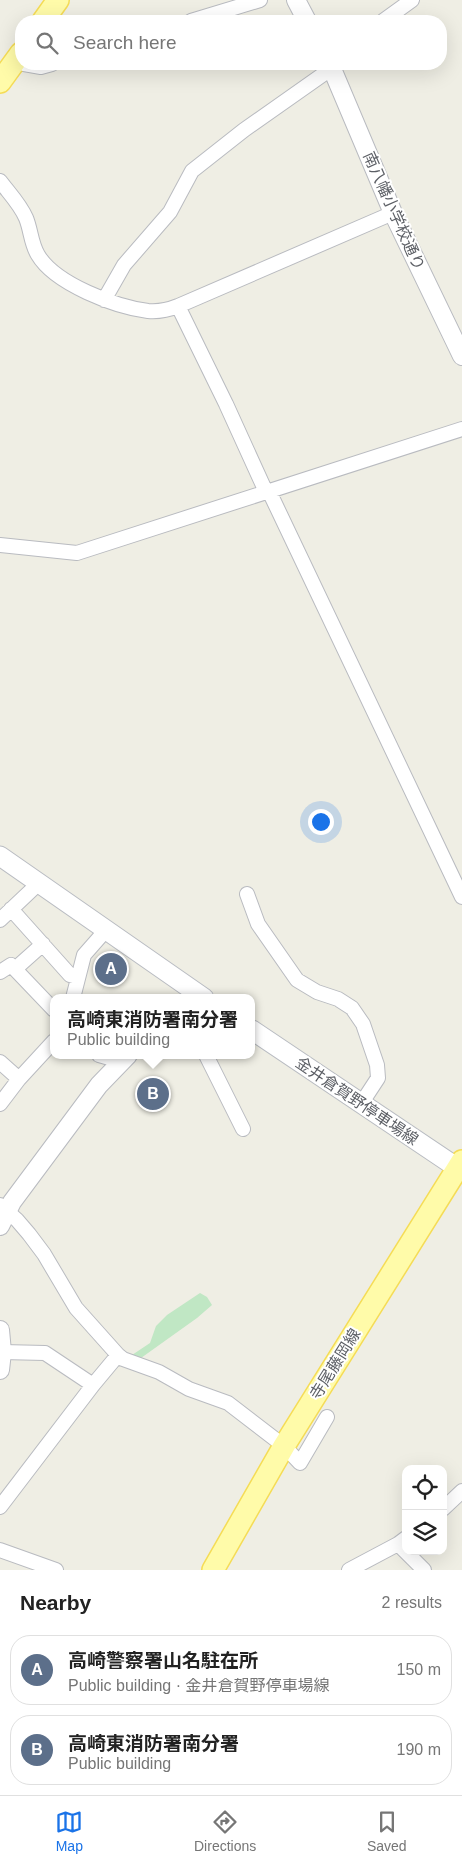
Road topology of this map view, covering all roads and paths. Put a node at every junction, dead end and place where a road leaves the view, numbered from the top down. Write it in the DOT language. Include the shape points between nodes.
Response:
graph roads {
  1 [pos="58,0"];
  2 [pos="260,0"];
  3 [pos="296,0"];
  4 [pos="412,0"];
  5 [pos="47,15"];
  6 [pos="211,15"];
  7 [pos="304,15"];
  8 [pos="391,15"];
  9 [pos="15,61"];
  10 [pos="327,70"];
  11 [pos="333,70"];
  12 [pos="0,82"];
  13 [pos="0,181"];
  14 [pos="393,213"];
  15 [pos="104,300"];
  16 [pos="178,306"];
  17 [pos="462,356"];
  18 [pos="462,429"];
  19 [pos="268,491"];
  20 [pos="0,545"];
  21 [pos="0,856"];
  22 [pos="39,883"];
  23 [pos="247,894"];
  24 [pos="462,897"];
  25 [pos="11,909"];
  26 [pos="0,920"];
  27 [pos="106,930"];
  28 [pos="43,944"];
  29 [pos="15,969"];
  30 [pos="0,972"];
  31 [pos="77,977"];
  32 [pos="73,994"];
  33 [pos="198,994"];
  34 [pos="50,1006"];
  35 [pos="255,1032"];
  36 [pos="50,1046"];
  37 [pos="123,1059"];
  38 [pos="208,1059"];
  39 [pos="0,1062"];
  40 [pos="19,1079"];
  41 [pos="0,1104"];
  42 [pos="361,1104"];
  43 [pos="243,1129"];
  44 [pos="460,1167"];
  45 [pos="2,1214"];
  46 [pos="0,1330"];
  47 [pos="2,1352"];
  48 [pos="118,1355"];
  49 [pos="0,1370"];
  50 [pos="92,1385"];
  51 [pos="327,1417"];
  52 [pos="284,1446"];
  53 [pos="462,1491"];
  54 [pos="447,1505"];
  55 [pos="0,1507"];
  56 [pos="402,1541"];
  57 [pos="0,1550"];
  58 [pos="413,1555"];
  59 [pos="56,1570"];
  60 [pos="213,1570"];
  61 [pos="349,1570"];
  62 [pos="424,1570"];
  1 -- 5 [label="main road"];
  2 -- 6 [label="street"];
  3 -- 7 [label="street"];
  4 -- 8 [label="street"];
  9 -- 12 [label="main road"];
  10 -- 15 [label="street" via="192,171 170,212 124,265"];
  11 -- 14 [label="street, 南八幡小学校通り"];
  13 -- 15 [label="street" via="26,217 38,255 63,280"];
  14 -- 16 [label="street"];
  14 -- 17 [label="street, 南八幡小学校通り"];
  15 -- 16 [label="street" via="148,311"];
  16 -- 19 [label="street"];
  18 -- 19 [label="street"];
  19 -- 20 [label="street" via="77,553"];
  19 -- 24 [label="street"];
  21 -- 22 [label="main road"];
  22 -- 25 [label="street"];
  22 -- 27 [label="main road"];
  23 -- 42 [label="street" via="258,924 297,980 352,1008 363,1024 377,1065 378,1078"];
  25 -- 26 [label="street"];
  25 -- 28 [label="street"];
  27 -- 31 [label="street" via="84,955"];
  27 -- 33 [label="main road"];
  28 -- 29 [label="street"];
  28 -- 31 [label="street" via="70,975"];
  29 -- 30 [label="street" via="11,964"];
  29 -- 34 [label="street"];
  31 -- 32 [label="street"];
  35 -- 42 [label="main road, 金井倉賀野停車場線"];
  36 -- 40 [label="street"];
  37 -- 45 [label="street" via="99,1085"];
  38 -- 43 [label="street"];
  39 -- 40 [label="street"];
  40 -- 41 [label="street"];
  42 -- 44 [label="main road, 金井倉賀野停車場線"];
  44 -- 52 [label="main road, 寺尾藤岡線"];
  45 -- 48 [label="street" via="17,1220 44,1254 76,1308"];
  46 -- 47 [label="street"];
  47 -- 49 [label="street"];
  47 -- 50 [label="street" via="45,1353"];
  48 -- 50 [label="street"];
  48 -- 52 [label="street" via="189,1389 228,1403"];
  50 -- 55 [label="street"];
  51 -- 52 [label="street" via="300,1463"];
  52 -- 60 [label="main road, 寺尾藤岡線"];
  53 -- 54 [label="street"];
  56 -- 61 [label="street"];
  57 -- 59 [label="street"];
  58 -- 62 [label="street"];
}
